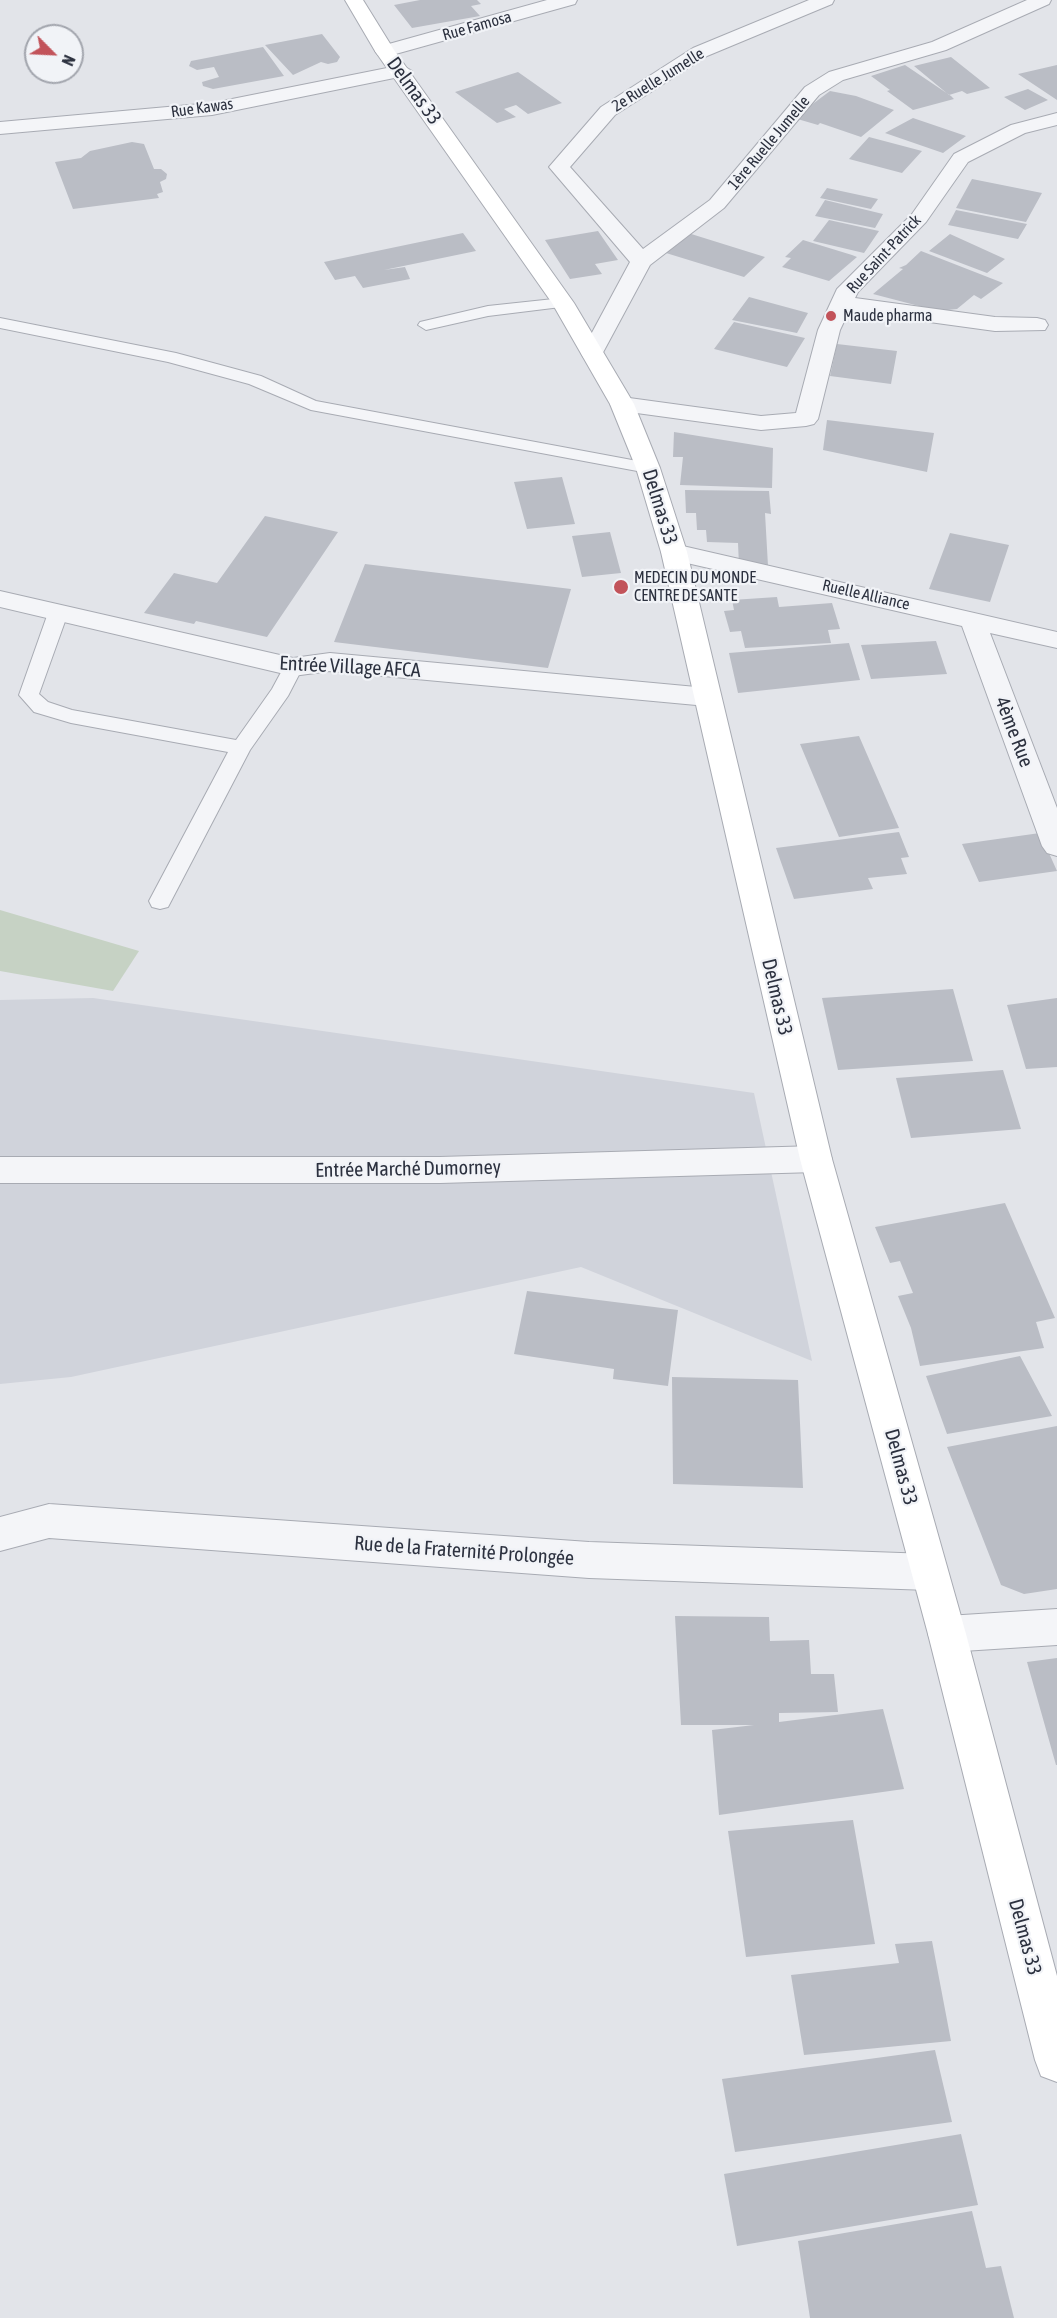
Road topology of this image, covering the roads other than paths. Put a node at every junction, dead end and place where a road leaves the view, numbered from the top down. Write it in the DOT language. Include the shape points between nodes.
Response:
graph roads {
  1 [pos="354,0"];
  2 [pos="568,0"];
  3 [pos="825,0"];
  4 [pos="1042,0"];
  5 [pos="394,61"];
  6 [pos="1057,119"];
  7 [pos="0,128"];
  8 [pos="640,261"];
  9 [pos="563,303"];
  10 [pos="842,303"];
  11 [pos="0,323"];
  12 [pos="426,325"];
  13 [pos="1037,325"];
  14 [pos="592,353"];
  15 [pos="622,404"];
  16 [pos="648,468"];
  17 [pos="674,552"];
  18 [pos="0,599"];
  19 [pos="58,613"];
  20 [pos="972,619"];
  21 [pos="1057,640"];
  22 [pos="293,667"];
  23 [pos="707,697"];
  24 [pos="242,748"];
  25 [pos="1057,846"];
  26 [pos="160,901"];
  27 [pos="816,1159"];
  28 [pos="0,1170"];
  29 [pos="0,1534"];
  30 [pos="929,1572"];
  31 [pos="1057,1627"];
  32 [pos="947,1634"];
  33 [pos="1056,2052"];
  1 -- 5 [label="main road, Delmas 33"];
  2 -- 5 [label="street, Rue Famosa"];
  3 -- 8 [label="street, 2e Ruelle Jumelle" via="700,52 608,111 559,166"];
  4 -- 8 [label="street, 1ère Ruelle Jumelle" via="939,46 878,62 823,83 812,91 717,204"];
  5 -- 7 [label="street, Rue Kawas" via="212,109"];
  5 -- 9 [label="main road, Delmas 33"];
  6 -- 10 [label="street, Rue Saint-Patrick" via="1018,129 962,158 919,218 848,289"];
  8 -- 14 [label="street, 1ère Ruelle Jumelle"];
  9 -- 12 [label="lane" via="488,311"];
  9 -- 14 [label="main road, Delmas 33"];
  10 -- 13 [label="street" via="995,324"];
  10 -- 15 [label="street, Rue Saint-Patrick" via="829,330 806,419 761,423"];
  11 -- 16 [label="lane" via="170,357 255,380 311,405"];
  14 -- 15 [label="main road, Delmas 33"];
  15 -- 16 [label="main road, Delmas 33"];
  16 -- 17 [label="main road, Delmas 33"];
  17 -- 20 [label="street, Ruelle Alliance"];
  17 -- 23 [label="main road, Delmas 33"];
  18 -- 19 [label="street, Entrée Village AFCA"];
  19 -- 22 [label="street, Entrée Village AFCA"];
  19 -- 24 [label="lane" via="29,695 42,707"];
  20 -- 21 [label="street, Ruelle Alliance"];
  20 -- 25 [label="street, 4ème Rue"];
  22 -- 23 [label="street, Entrée Village AFCA" via="330,662"];
  22 -- 24 [label="lane"];
  23 -- 27 [label="main road, Delmas 33"];
  24 -- 26 [label="lane"];
  27 -- 28 [label="street, Entrée Marché Dumorney" via="440,1170"];
  27 -- 30 [label="main road, Delmas 33"];
  29 -- 30 [label="street, Rue de la Fraternité Prolongée" via="49,1521 589,1560"];
  30 -- 32 [label="main road, Delmas 33"];
  31 -- 32 [label="street"];
  32 -- 33 [label="main road, Delmas 33"];
}
